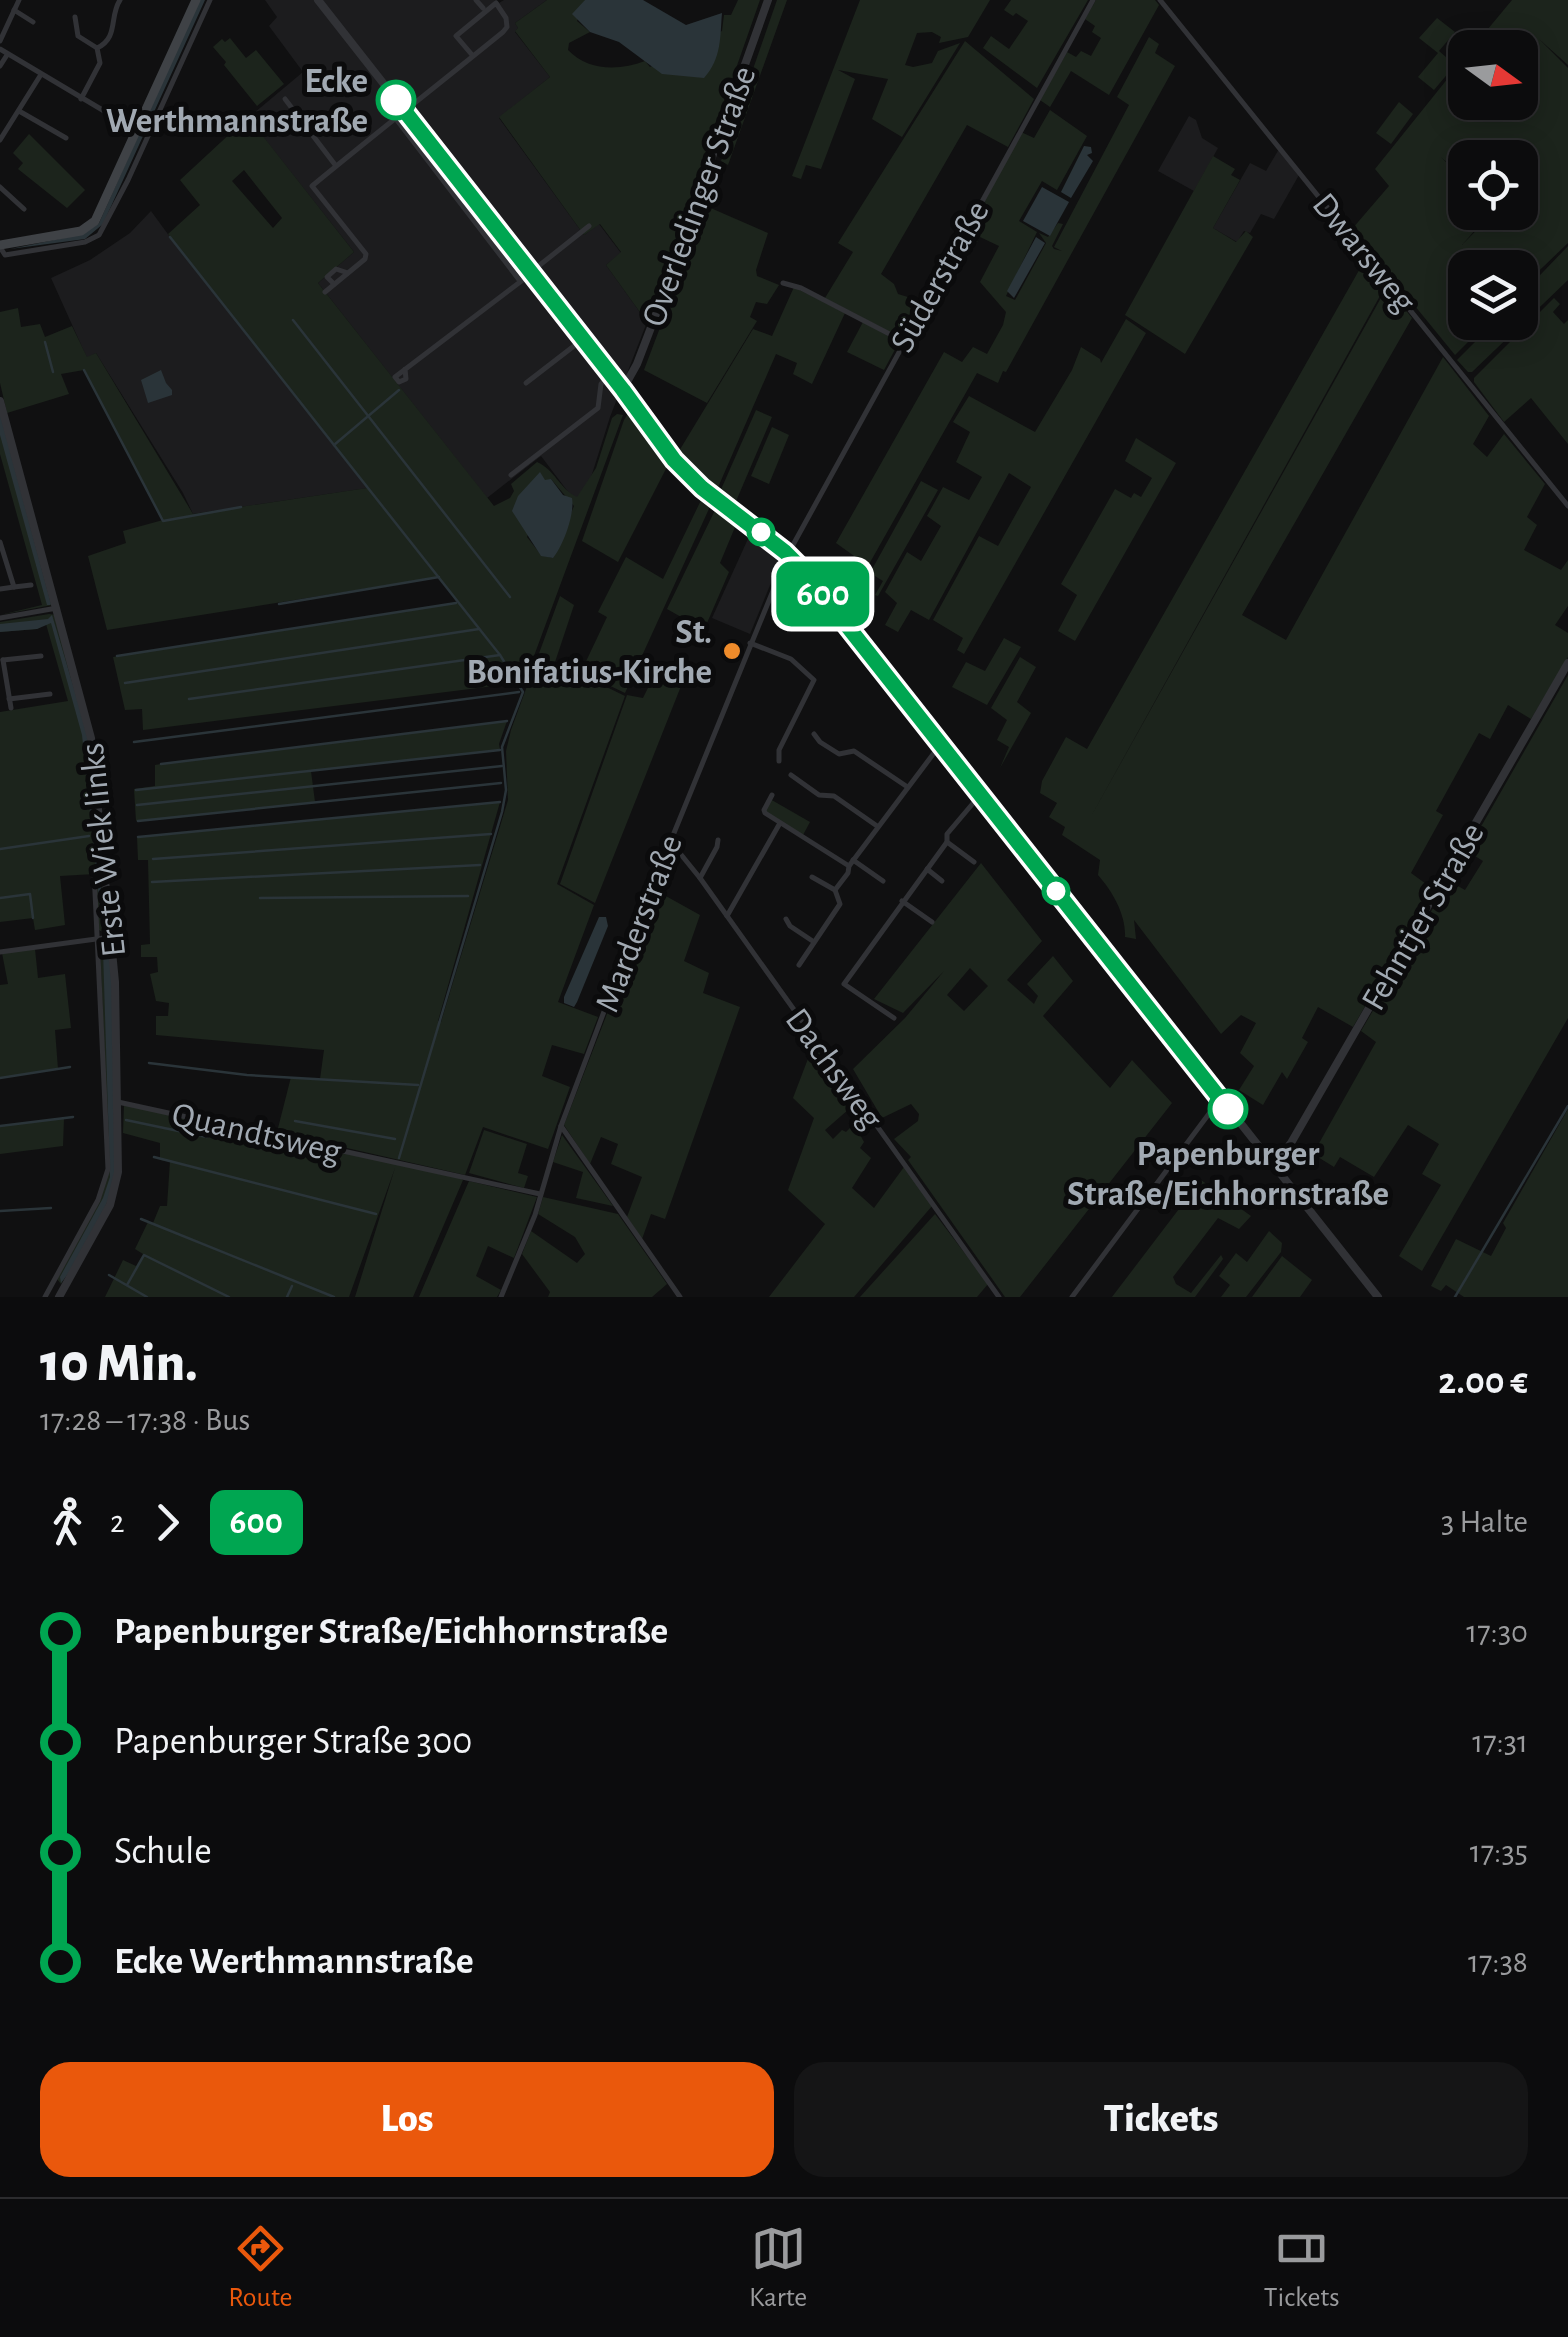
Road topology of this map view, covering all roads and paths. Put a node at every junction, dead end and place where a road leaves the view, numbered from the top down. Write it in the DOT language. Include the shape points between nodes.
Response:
graph roads {
  1 [pos="19,0"];
  2 [pos="120,0"];
  3 [pos="196,0"];
  4 [pos="210,0"];
  5 [pos="318,0"];
  6 [pos="476,0"];
  7 [pos="768,0"];
  8 [pos="1093,0"];
  9 [pos="1160,0"];
  10 [pos="495,2"];
  11 [pos="483,8"];
  12 [pos="14,10"];
  13 [pos="75,17"];
  14 [pos="33,22"];
  15 [pos="0,40"];
  16 [pos="96,48"];
  17 [pos="0,50"];
  18 [pos="7,56"];
  19 [pos="473,56"];
  20 [pos="0,66"];
  21 [pos="40,76"];
  22 [pos="81,99"];
  23 [pos="286,99"];
  24 [pos="19,110"];
  25 [pos="406,112"];
  26 [pos="396,119"];
  27 [pos="136,130"];
  28 [pos="66,138"];
  29 [pos="0,140"];
  30 [pos="336,166"];
  31 [pos="0,186"];
  32 [pos="21,207"];
  33 [pos="589,226"];
  34 [pos="0,246"];
  35 [pos="531,272"];
  36 [pos="520,281"];
  37 [pos="783,283"];
  38 [pos="325,292"];
  39 [pos="583,339"];
  40 [pos="903,340"];
  41 [pos="405,369"];
  42 [pos="610,374"];
  43 [pos="526,383"];
  44 [pos="623,390"];
  45 [pos="0,401"];
  46 [pos="511,474"];
  47 [pos="1568,506"];
  48 [pos="0,542"];
  49 [pos="788,554"];
  50 [pos="30,585"];
  51 [pos="14,586"];
  52 [pos="0,589"];
  53 [pos="57,608"];
  54 [pos="0,618"];
  55 [pos="750,643"];
  56 [pos="41,656"];
  57 [pos="2,661"];
  58 [pos="1568,664"];
  59 [pos="50,694"];
  60 [pos="9,700"];
  61 [pos="10,708"];
  62 [pos="814,734"];
  63 [pos="940,745"];
  64 [pos="778,761"];
  65 [pos="791,775"];
  66 [pos="906,786"];
  67 [pos="772,795"];
  68 [pos="980,795"];
  69 [pos="781,822"];
  70 [pos="877,826"];
  71 [pos="670,840"];
  72 [pos="718,840"];
  73 [pos="947,842"];
  74 [pos="974,862"];
  75 [pos="851,863"];
  76 [pos="927,870"];
  77 [pos="94,871"];
  78 [pos="812,877"];
  79 [pos="700,878"];
  80 [pos="883,881"];
  81 [pos="942,882"];
  82 [pos="836,890"];
  83 [pos="902,901"];
  84 [pos="727,916"];
  85 [pos="786,919"];
  86 [pos="932,922"];
  87 [pos="111,937"];
  88 [pos="98,940"];
  89 [pos="814,942"];
  90 [pos="0,952"];
  91 [pos="799,965"];
  92 [pos="894,1018"];
  93 [pos="1220,1099"];
  94 [pos="118,1102"];
  95 [pos="560,1126"];
  96 [pos="1274,1166"];
  97 [pos="540,1194"];
  98 [pos="53,1282"];
  99 [pos="61,1293"];
  100 [pos="45,1297"];
  101 [pos="501,1297"];
  102 [pos="680,1297"];
  103 [pos="1000,1297"];
  104 [pos="1072,1297"];
  105 [pos="1378,1297"];
  1 -- 12 [label="street"];
  2 -- 16 [label="street" via="115,26"];
  3 -- 27 [label="main road"];
  4 -- 34 [label="street" via="99,235 9,255"];
  5 -- 25 [label="street"];
  6 -- 11 [label="street"];
  7 -- 44 [label="street, Overledinger Straße" via="656,317"];
  8 -- 40 [label="street, Süderstraße"];
  9 -- 47 [label="street, Dwarsweg"];
  10 -- 19 [label="street" via="506,27"];
  10 -- 19 [label="street" via="456,36"];
  12 -- 14 [label="street"];
  12 -- 15 [label="street"];
  13 -- 16 [label="street" via="78,36"];
  16 -- 22 [label="street" via="100,67"];
  17 -- 18 [label="street"];
  18 -- 20 [label="street"];
  18 -- 21 [label="street"];
  19 -- 25 [label="street"];
  21 -- 22 [label="street"];
  21 -- 24 [label="street"];
  22 -- 27 [label="street"];
  23 -- 30 [label="street"];
  24 -- 28 [label="street"];
  24 -- 29 [label="street"];
  25 -- 26 [label="street"];
  25 -- 35 [label="street"];
  26 -- 30 [label="street"];
  26 -- 36 [label="street"];
  27 -- 34 [label="main road" via="89,227"];
  30 -- 38 [label="street" via="312,186 366,254"];
  31 -- 32 [label="street"];
  33 -- 35 [label="street"];
  35 -- 36 [label="street"];
  35 -- 39 [label="street"];
  36 -- 41 [label="street"];
  37 -- 40 [label="street"];
  39 -- 42 [label="street"];
  39 -- 43 [label="street"];
  40 -- 49 [label="street, Süderstraße"];
  42 -- 44 [label="street"];
  42 -- 46 [label="street" via="601,384 598,408"];
  44 -- 49 [label="street" via="687,474"];
  45 -- 53 [label="street, Erste Wiek links"];
  48 -- 51 [label="street"];
  49 -- 55 [label="street, Marderstraße"];
  49 -- 63 [label="street"];
  50 -- 51 [label="street"];
  51 -- 52 [label="street"];
  53 -- 54 [label="street"];
  53 -- 87 [label="street, Erste Wiek links" via="95,755"];
  55 -- 64 [label="street" via="791,658 814,680"];
  55 -- 71 [label="street, Marderstraße"];
  56 -- 57 [label="street"];
  57 -- 60 [label="street"];
  58 -- 96 [label="street, Fehntjer Straße"];
  59 -- 60 [label="street"];
  60 -- 61 [label="street"];
  62 -- 66 [label="street" via="835,752 854,751"];
  63 -- 66 [label="street"];
  63 -- 68 [label="street"];
  65 -- 70 [label="street"];
  66 -- 70 [label="street"];
  67 -- 69 [label="street" via="764,812"];
  68 -- 73 [label="street"];
  68 -- 93 [label="street"];
  69 -- 75 [label="street"];
  69 -- 84 [label="street"];
  70 -- 75 [label="street"];
  71 -- 79 [label="street, Dachsweg"];
  71 -- 95 [label="street, Marderstraße"];
  72 -- 79 [label="street"];
  73 -- 74 [label="street"];
  73 -- 76 [label="street"];
  75 -- 80 [label="street"];
  75 -- 82 [label="street"];
  76 -- 81 [label="street"];
  76 -- 83 [label="street"];
  77 -- 88 [label="street"];
  78 -- 82 [label="street"];
  79 -- 84 [label="street, Dachsweg"];
  82 -- 89 [label="street" via="840,904"];
  83 -- 86 [label="street"];
  83 -- 92 [label="street" via="844,984"];
  84 -- 103 [label="street, Dachsweg"];
  85 -- 89 [label="street"];
  87 -- 88 [label="street"];
  87 -- 94 [label="street, Erste Wiek links"];
  88 -- 90 [label="street"];
  88 -- 98 [label="street" via="108,1169"];
  89 -- 91 [label="street"];
  93 -- 96 [label="street"];
  93 -- 104 [label="street"];
  94 -- 97 [label="street, Quandtsweg"];
  94 -- 99 [label="street, Erste Wiek links" via="114,1193"];
  95 -- 97 [label="street, Marderstraße"];
  95 -- 102 [label="street"];
  96 -- 105 [label="street"];
  97 -- 101 [label="street, Marderstraße"];
  98 -- 99 [label="street"];
  98 -- 100 [label="street"];
}
